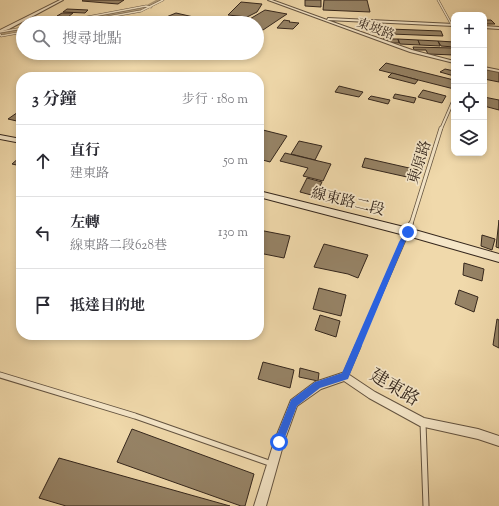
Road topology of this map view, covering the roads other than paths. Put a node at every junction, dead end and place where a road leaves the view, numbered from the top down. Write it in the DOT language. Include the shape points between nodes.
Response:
graph roads {
  1 [pos="62,0"];
  2 [pos="163,0"];
  3 [pos="269,0"];
  4 [pos="438,0"];
  5 [pos="275,1"];
  6 [pos="151,7"];
  7 [pos="31,16"];
  8 [pos="93,16"];
  9 [pos="120,16"];
  10 [pos="321,19"];
  11 [pos="451,23"];
  12 [pos="16,24"];
  13 [pos="451,27"];
  14 [pos="487,27"];
  15 [pos="499,28"];
  16 [pos="16,30"];
  17 [pos="16,32"];
  18 [pos="0,33"];
  19 [pos="451,61"];
  20 [pos="487,69"];
  21 [pos="499,71"];
  22 [pos="451,105"];
  23 [pos="0,137"];
  24 [pos="16,140"];
  25 [pos="264,195"];
  26 [pos="408,232"];
  27 [pos="499,258"];
  28 [pos="0,375"];
  29 [pos="345,376"];
  30 [pos="423,423"];
  31 [pos="499,441"];
  32 [pos="273,464"];
  33 [pos="260,506"];
  34 [pos="426,506"];
  1 -- 7 [label="street"];
  2 -- 6 [label="lane"];
  3 -- 5 [label="street, 東坡路"];
  4 -- 11 [label="lane"];
  5 -- 10 [label="street, 東坡路"];
  6 -- 8 [label="lane"];
  6 -- 9 [label="lane"];
  10 -- 13 [label="street"];
  10 -- 19 [label="street, 東坡路" via="411,51"];
  12 -- 18 [label="street"];
  14 -- 15 [label="street"];
  16 -- 18 [label="lane"];
  17 -- 18 [label="lane"];
  20 -- 21 [label="street"];
  22 -- 26 [label="lane, 東原路"];
  23 -- 24 [label="main road"];
  25 -- 26 [label="main road, 線東路二段"];
  26 -- 27 [label="main road, 線東路二段"];
  26 -- 29 [label="lane, 東原路"];
  28 -- 32 [label="lane" via="141,418"];
  29 -- 30 [label="street, 建東路" via="372,395"];
  29 -- 32 [label="street, 建東路" via="318,385 294,403"];
  30 -- 31 [label="street, 建東路"];
  30 -- 34 [label="lane"];
  32 -- 33 [label="street, 建東路"];
}
